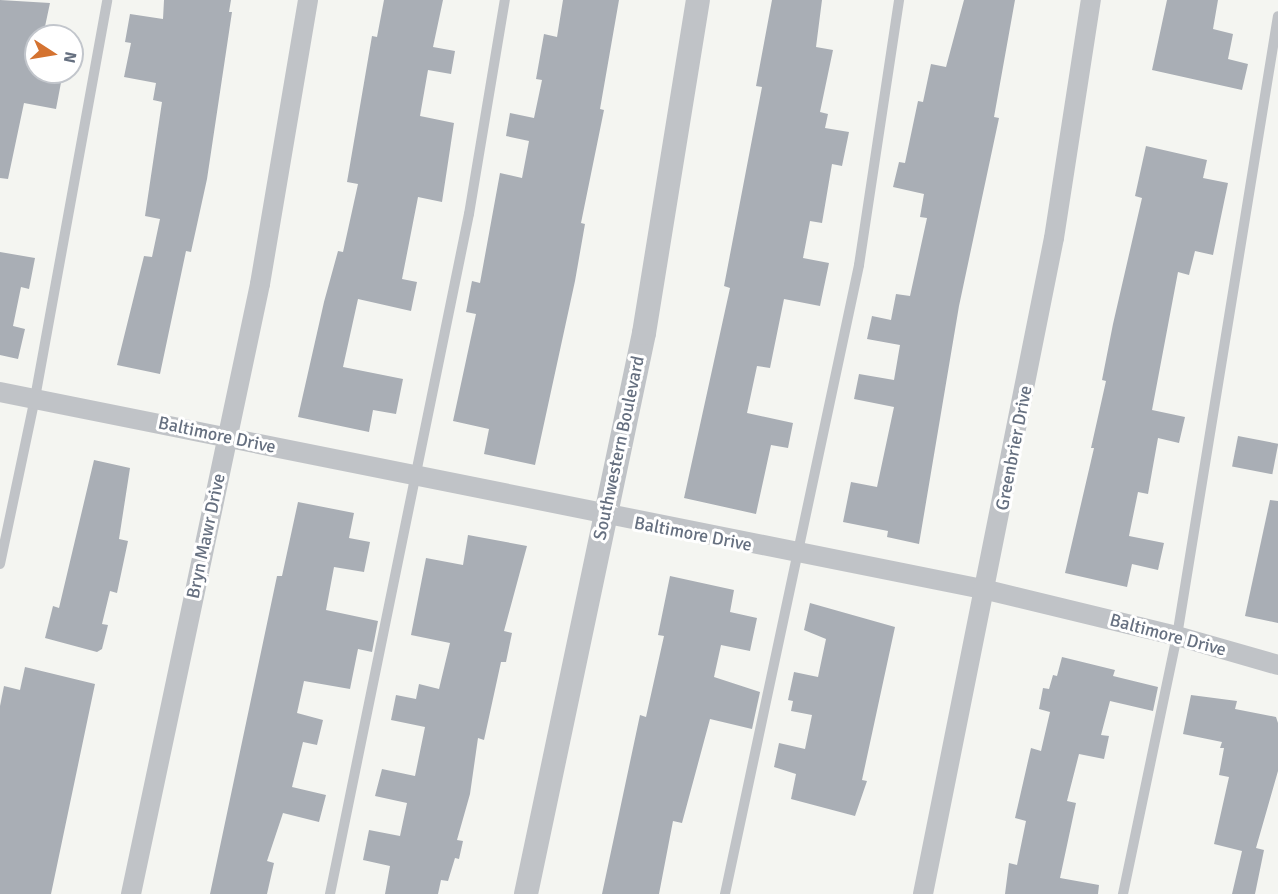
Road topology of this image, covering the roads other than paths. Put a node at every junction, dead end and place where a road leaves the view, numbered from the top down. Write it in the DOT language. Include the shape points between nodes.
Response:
graph roads {
  1 [pos="107,0"];
  2 [pos="308,0"];
  3 [pos="505,0"];
  4 [pos="698,0"];
  5 [pos="899,0"];
  6 [pos="1091,0"];
  7 [pos="1278,16"];
  8 [pos="0,392"];
  9 [pos="35,398"];
  10 [pos="226,437"];
  11 [pos="416,477"];
  12 [pos="605,516"];
  13 [pos="795,554"];
  14 [pos="0,564"];
  15 [pos="987,590"];
  16 [pos="1177,636"];
  17 [pos="1278,665"];
  18 [pos="131,894"];
  19 [pos="330,894"];
  20 [pos="526,894"];
  21 [pos="725,894"];
  22 [pos="923,894"];
  23 [pos="1123,894"];
  1 -- 9 [label="lane"];
  2 -- 10 [label="street, Bryn Mawr Drive" via="264,261"];
  3 -- 11 [label="lane" via="471,203"];
  4 -- 12 [label="street, Southwestern Boulevard" via="644,333"];
  5 -- 13 [label="lane" via="861,255"];
  6 -- 15 [label="street, Greenbrier Drive" via="1054,238"];
  7 -- 16 [label="lane"];
  8 -- 9 [label="street, Baltimore Drive"];
  9 -- 10 [label="street, Baltimore Drive"];
  9 -- 14 [label="lane"];
  10 -- 11 [label="street, Baltimore Drive"];
  10 -- 18 [label="street, Bryn Mawr Drive"];
  11 -- 12 [label="street, Baltimore Drive"];
  11 -- 19 [label="lane"];
  12 -- 13 [label="street, Baltimore Drive"];
  12 -- 20 [label="street, Southwestern Boulevard"];
  13 -- 15 [label="street, Baltimore Drive"];
  13 -- 21 [label="lane"];
  15 -- 16 [label="street, Baltimore Drive"];
  15 -- 22 [label="street, Greenbrier Drive"];
  16 -- 17 [label="street, Baltimore Drive"];
  16 -- 23 [label="lane"];
}
